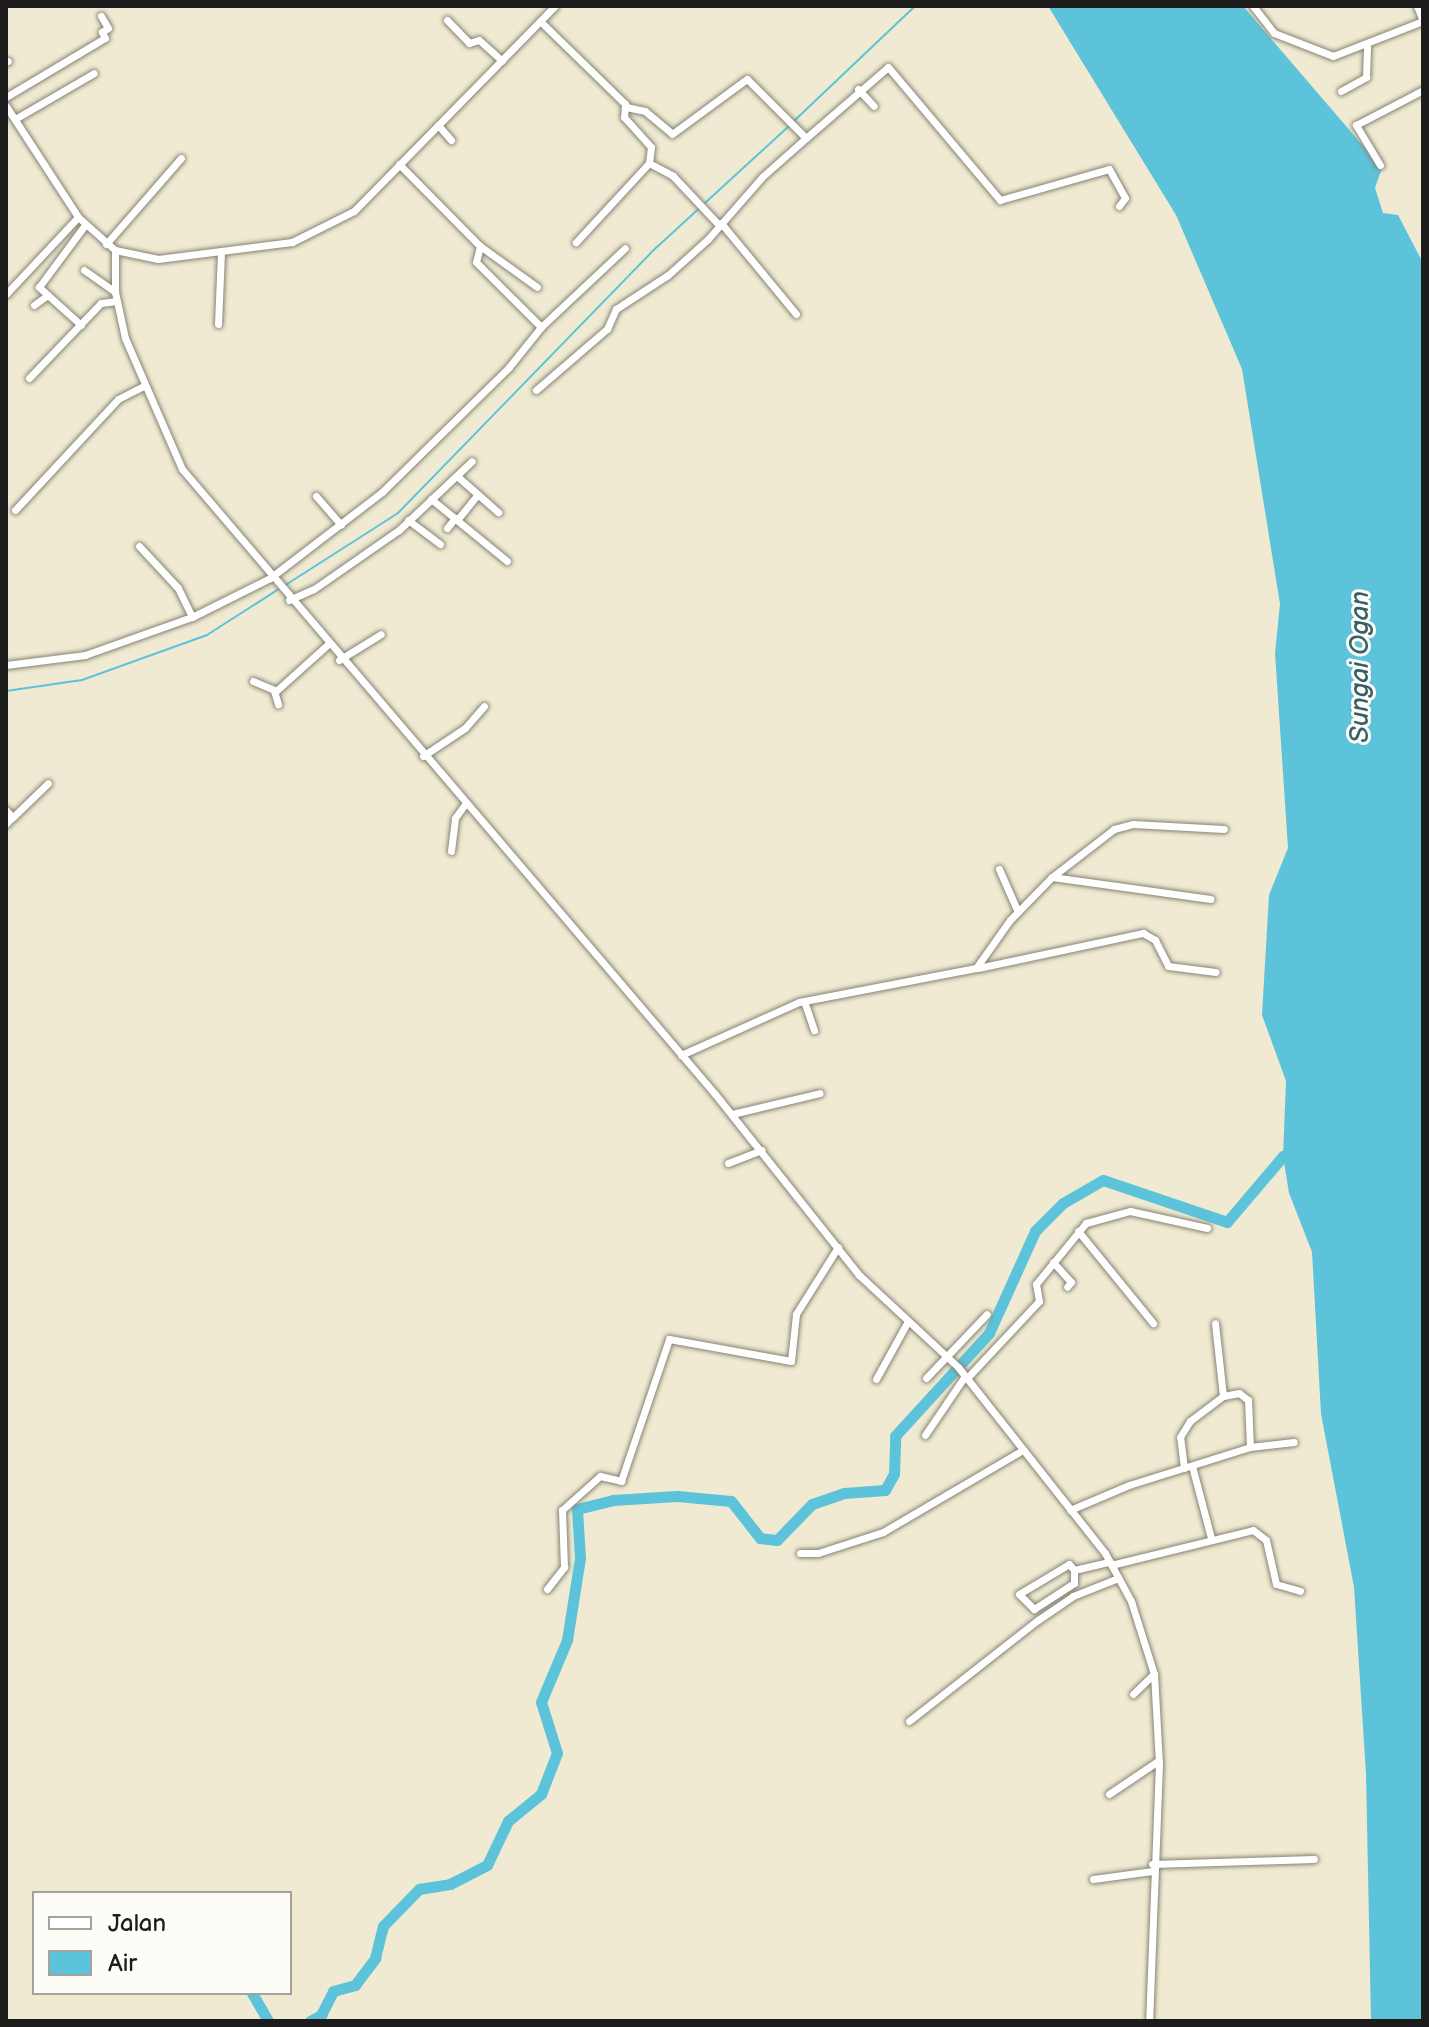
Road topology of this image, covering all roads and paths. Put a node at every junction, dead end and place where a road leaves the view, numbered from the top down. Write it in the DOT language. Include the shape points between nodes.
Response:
graph roads {
  1 [pos="555,6"];
  2 [pos="1253,6"];
  3 [pos="1417,6"];
  4 [pos="101,16"];
  5 [pos="447,20"];
  6 [pos="540,21"];
  7 [pos="1423,21"];
  8 [pos="1367,46"];
  9 [pos="502,61"];
  10 [pos="94,73"];
  11 [pos="858,89"];
  12 [pos="1423,90"];
  13 [pos="1341,91"];
  14 [pos="6,97"];
  15 [pos="874,106"];
  16 [pos="626,107"];
  17 [pos="7,108"];
  18 [pos="15,119"];
  19 [pos="438,125"];
  20 [pos="804,136"];
  21 [pos="451,140"];
  22 [pos="181,158"];
  23 [pos="649,163"];
  24 [pos="399,164"];
  25 [pos="1380,165"];
  26 [pos="1119,206"];
  27 [pos="78,217"];
  28 [pos="718,222"];
  29 [pos="85,225"];
  30 [pos="576,242"];
  31 [pos="106,244"];
  32 [pos="480,246"];
  33 [pos="625,248"];
  34 [pos="115,250"];
  35 [pos="221,251"];
  36 [pos="84,270"];
  37 [pos="537,287"];
  38 [pos="115,292"];
  39 [pos="6,294"];
  40 [pos="48,295"];
  41 [pos="117,301"];
  42 [pos="34,305"];
  43 [pos="796,314"];
  44 [pos="218,324"];
  45 [pos="81,325"];
  46 [pos="541,327"];
  47 [pos="29,378"];
  48 [pos="144,386"];
  49 [pos="536,390"];
  50 [pos="472,461"];
  51 [pos="457,476"];
  52 [pos="478,494"];
  53 [pos="316,496"];
  54 [pos="431,499"];
  55 [pos="15,510"];
  56 [pos="498,512"];
  57 [pos="456,519"];
  58 [pos="408,521"];
  59 [pos="341,525"];
  60 [pos="447,528"];
  61 [pos="440,544"];
  62 [pos="139,546"];
  63 [pos="507,561"];
  64 [pos="272,580"];
  65 [pos="289,600"];
  66 [pos="192,617"];
  67 [pos="381,634"];
  68 [pos="327,645"];
  69 [pos="339,660"];
  70 [pos="6,665"];
  71 [pos="253,681"];
  72 [pos="274,691"];
  73 [pos="278,704"];
  74 [pos="484,706"];
  75 [pos="423,756"];
  76 [pos="48,783"];
  77 [pos="465,804"];
  78 [pos="6,810"];
  79 [pos="9,821"];
  80 [pos="1224,829"];
  81 [pos="451,851"];
  82 [pos="999,869"];
  83 [pos="1052,877"];
  84 [pos="1210,899"];
  85 [pos="1018,912"];
  86 [pos="976,968"];
  87 [pos="1216,972"];
  88 [pos="804,1001"];
  89 [pos="814,1030"];
  90 [pos="681,1055"];
  91 [pos="820,1093"];
  92 [pos="732,1114"];
  93 [pos="762,1150"];
  94 [pos="728,1163"];
  95 [pos="1207,1228"];
  96 [pos="1078,1231"];
  97 [pos="838,1247"];
  98 [pos="1053,1262"];
  99 [pos="1067,1287"];
  100 [pos="987,1314"];
  101 [pos="908,1321"];
  102 [pos="1153,1323"];
  103 [pos="1215,1323"];
  104 [pos="944,1355"];
  105 [pos="966,1377"];
  106 [pos="926,1378"];
  107 [pos="876,1379"];
  108 [pos="1223,1396"];
  109 [pos="925,1435"];
  110 [pos="1294,1442"];
  111 [pos="1250,1447"];
  112 [pos="1023,1450"];
  113 [pos="1188,1467"];
  114 [pos="1070,1510"];
  115 [pos="1211,1538"];
  116 [pos="800,1553"];
  117 [pos="1110,1564"];
  118 [pos="1074,1570"];
  119 [pos="1118,1578"];
  120 [pos="547,1589"];
  121 [pos="1300,1591"];
  122 [pos="1154,1674"];
  123 [pos="1133,1694"];
  124 [pos="909,1721"];
  125 [pos="1158,1761"];
  126 [pos="1109,1794"];
  127 [pos="1314,1859"];
  128 [pos="1152,1867"];
  129 [pos="1093,1879"];
  130 [pos="1149,2021"];
  1 -- 6 [label="street"];
  2 -- 8 [label="street" via="1270,30 1321,54 1338,56"];
  3 -- 7 [label="street"];
  4 -- 14 [label="street" via="108,28 102,32 105,38"];
  5 -- 9 [label="street" via="469,43 479,40"];
  6 -- 9 [label="street"];
  6 -- 16 [label="street"];
  7 -- 8 [label="street"];
  8 -- 13 [label="street" via="1366,77"];
  9 -- 19 [label="street"];
  10 -- 18 [label="street" via="63,96"];
  11 -- 15 [label="street"];
  11 -- 20 [label="street"];
  11 -- 26 [label="street" via="890,67 1001,201 1109,169 1125,195"];
  12 -- 25 [label="street" via="1356,125"];
  16 -- 20 [label="street" via="642,110 672,134 745,79"];
  16 -- 23 [label="street" via="624,117 651,147"];
  17 -- 18 [label="street"];
  18 -- 27 [label="street"];
  19 -- 21 [label="street"];
  19 -- 24 [label="street"];
  20 -- 28 [label="street"];
  22 -- 31 [label="street"];
  23 -- 28 [label="street" via="658,164"];
  23 -- 30 [label="street"];
  24 -- 32 [label="street"];
  24 -- 35 [label="street" via="354,211 325,230 292,242"];
  27 -- 29 [label="street"];
  27 -- 39 [label="street"];
  28 -- 43 [label="street"];
  28 -- 49 [label="street" via="668,275 616,309 607,329"];
  29 -- 31 [label="street"];
  29 -- 40 [label="street" via="39,287"];
  31 -- 34 [label="street"];
  32 -- 37 [label="street"];
  32 -- 46 [label="street" via="476,262"];
  33 -- 46 [label="street"];
  34 -- 35 [label="street" via="158,259"];
  34 -- 38 [label="street"];
  35 -- 44 [label="street"];
  36 -- 38 [label="street"];
  38 -- 41 [label="street"];
  40 -- 42 [label="street"];
  40 -- 45 [label="street"];
  41 -- 45 [label="street" via="101,303"];
  41 -- 48 [label="street"];
  45 -- 47 [label="street"];
  46 -- 59 [label="street" via="509,367"];
  48 -- 55 [label="street" via="118,399"];
  48 -- 64 [label="street" via="182,469"];
  50 -- 51 [label="street"];
  51 -- 52 [label="street"];
  51 -- 54 [label="street"];
  52 -- 56 [label="street"];
  52 -- 57 [label="street"];
  53 -- 59 [label="street"];
  54 -- 57 [label="street"];
  54 -- 58 [label="street"];
  57 -- 60 [label="street"];
  57 -- 63 [label="street"];
  58 -- 61 [label="street"];
  58 -- 65 [label="street" via="314,589"];
  59 -- 64 [label="street"];
  62 -- 66 [label="street" via="178,588"];
  64 -- 65 [label="street"];
  64 -- 66 [label="street"];
  65 -- 68 [label="street"];
  66 -- 70 [label="street" via="85,655"];
  67 -- 69 [label="street"];
  68 -- 69 [label="street"];
  68 -- 72 [label="street"];
  69 -- 75 [label="street"];
  71 -- 72 [label="street"];
  72 -- 73 [label="street"];
  74 -- 75 [label="street" via="467,727"];
  75 -- 77 [label="street"];
  76 -- 79 [label="street"];
  77 -- 81 [label="street" via="455,818"];
  77 -- 90 [label="street"];
  78 -- 79 [label="street"];
  80 -- 83 [label="street" via="1133,824 1114,829"];
  82 -- 85 [label="street"];
  83 -- 84 [label="street"];
  83 -- 85 [label="street"];
  85 -- 86 [label="street"];
  86 -- 87 [label="street" via="1143,933 1155,940 1168,966"];
  86 -- 88 [label="street"];
  88 -- 89 [label="street"];
  88 -- 90 [label="street"];
  90 -- 92 [label="street"];
  91 -- 92 [label="street"];
  92 -- 93 [label="street"];
  93 -- 94 [label="street"];
  93 -- 97 [label="street"];
  95 -- 96 [label="street" via="1130,1211 1106,1215"];
  96 -- 98 [label="street"];
  96 -- 102 [label="street"];
  97 -- 101 [label="street"];
  97 -- 120 [label="street" via="796,1316 790,1362 670,1338 622,1480 600,1476 562,1510 564,1567"];
  98 -- 99 [label="street" via="1071,1282"];
  98 -- 105 [label="street" via="1035,1287 1039,1301"];
  100 -- 104 [label="street"];
  101 -- 104 [label="street"];
  101 -- 107 [label="street"];
  103 -- 108 [label="street"];
  104 -- 105 [label="street"];
  104 -- 106 [label="street"];
  105 -- 109 [label="street"];
  105 -- 112 [label="street"];
  108 -- 111 [label="street" via="1239,1393 1248,1400"];
  108 -- 113 [label="street" via="1190,1421 1180,1437"];
  110 -- 111 [label="street"];
  111 -- 113 [label="street"];
  112 -- 114 [label="street"];
  112 -- 116 [label="street" via="906,1520 818,1553"];
  113 -- 114 [label="street"];
  113 -- 115 [label="street"];
  114 -- 117 [label="street"];
  115 -- 117 [label="street"];
  115 -- 121 [label="street" via="1257,1532 1266,1540 1276,1584"];
  117 -- 118 [label="street"];
  117 -- 119 [label="street"];
  118 -- 118 [label="street" via="1068,1564 1019,1594 1034,1609 1074,1583"];
  119 -- 122 [label="street"];
  119 -- 124 [label="street" via="1073,1596"];
  122 -- 123 [label="street"];
  122 -- 125 [label="street"];
  125 -- 126 [label="street"];
  125 -- 128 [label="street"];
  127 -- 128 [label="street"];
  128 -- 129 [label="street"];
  128 -- 130 [label="street"];
}
